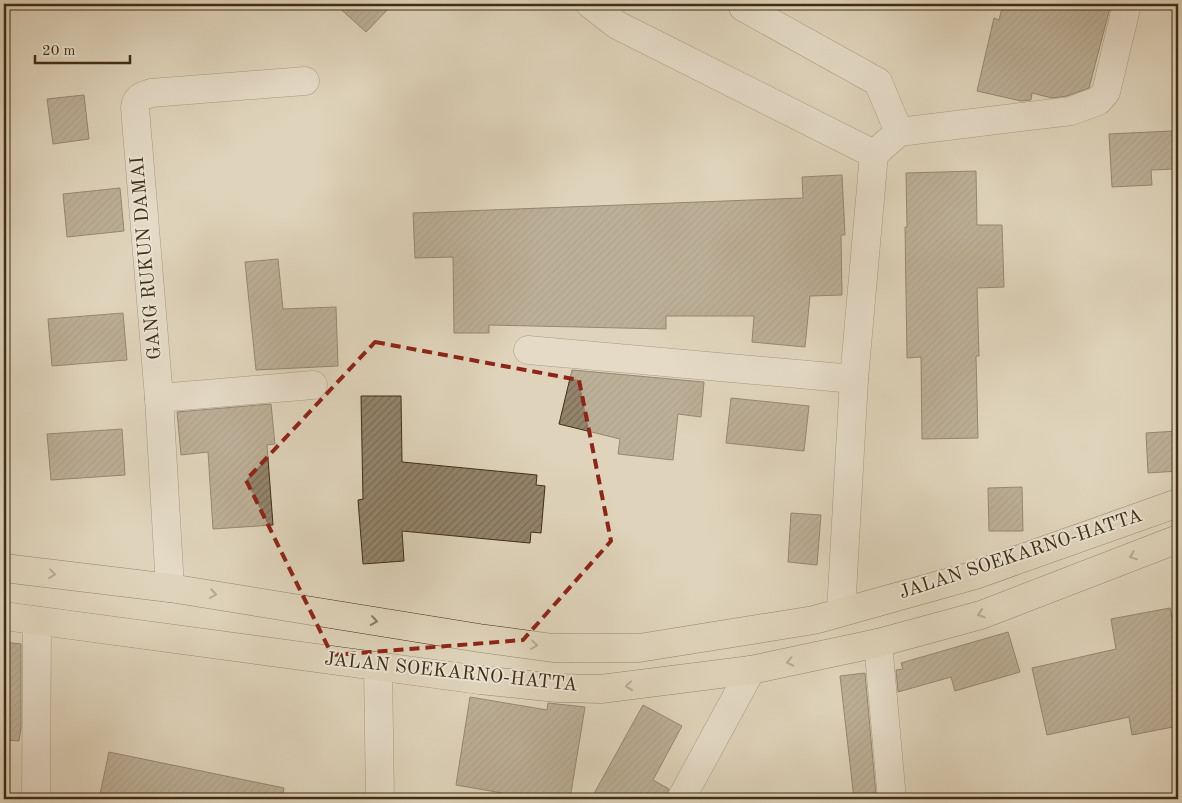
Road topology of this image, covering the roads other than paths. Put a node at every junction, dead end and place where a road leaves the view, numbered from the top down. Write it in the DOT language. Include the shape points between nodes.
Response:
graph roads {
  1 [pos="590,4"];
  2 [pos="1126,4"];
  3 [pos="743,7"];
  4 [pos="623,14"];
  5 [pos="305,81"];
  6 [pos="899,132"];
  7 [pos="874,154"];
  8 [pos="528,350"];
  9 [pos="854,379"];
  10 [pos="313,385"];
  11 [pos="159,398"];
  12 [pos="1178,503"];
  13 [pos="1178,539"];
  14 [pos="4,568"];
  15 [pos="170,588"];
  16 [pos="841,612"];
  17 [pos="4,616"];
  18 [pos="814,620"];
  19 [pos="37,621"];
  20 [pos="878,643"];
  21 [pos="817,656"];
  22 [pos="378,667"];
  23 [pos="751,670"];
  24 [pos="36,799"];
  25 [pos="380,799"];
  26 [pos="681,799"];
  27 [pos="892,799"];
  1 -- 4 [label="street"];
  2 -- 6 [label="street" via="1106,92 1098,102 1071,111"];
  3 -- 6 [label="street" via="878,82"];
  4 -- 7 [label="street"];
  5 -- 11 [label="street, GANG RUKUN DAMAI" via="151,93 139,97 136,102"];
  6 -- 7 [label="street"];
  7 -- 9 [label="street"];
  8 -- 9 [label="street"];
  9 -- 16 [label="street"];
  10 -- 11 [label="street"];
  11 -- 15 [label="street, GANG RUKUN DAMAI"];
  12 -- 16 [label="main road, JALAN SOEKARNO-HATTA" via="975,575"];
  13 -- 20 [label="main road, JALAN SOEKARNO-HATTA, one-way" via="981,615"];
  14 -- 15 [label="main road, JALAN SOEKARNO-HATTA, one-way"];
  15 -- 18 [label="main road, JALAN SOEKARNO-HATTA, one-way" via="553,648 639,648"];
  16 -- 18 [label="main road, JALAN SOEKARNO-HATTA"];
  17 -- 19 [label="main road, JALAN SOEKARNO-HATTA"];
  18 -- 21 [label="main road"];
  19 -- 22 [label="main road, JALAN SOEKARNO-HATTA"];
  19 -- 24 [label="street"];
  20 -- 21 [label="main road, JALAN SOEKARNO-HATTA"];
  20 -- 27 [label="street"];
  21 -- 23 [label="main road, JALAN SOEKARNO-HATTA, one-way"];
  23 -- 22 [label="main road, JALAN SOEKARNO-HATTA, one-way" via="601,689 557,688"];
  22 -- 25 [label="street"];
  23 -- 26 [label="street"];
}
